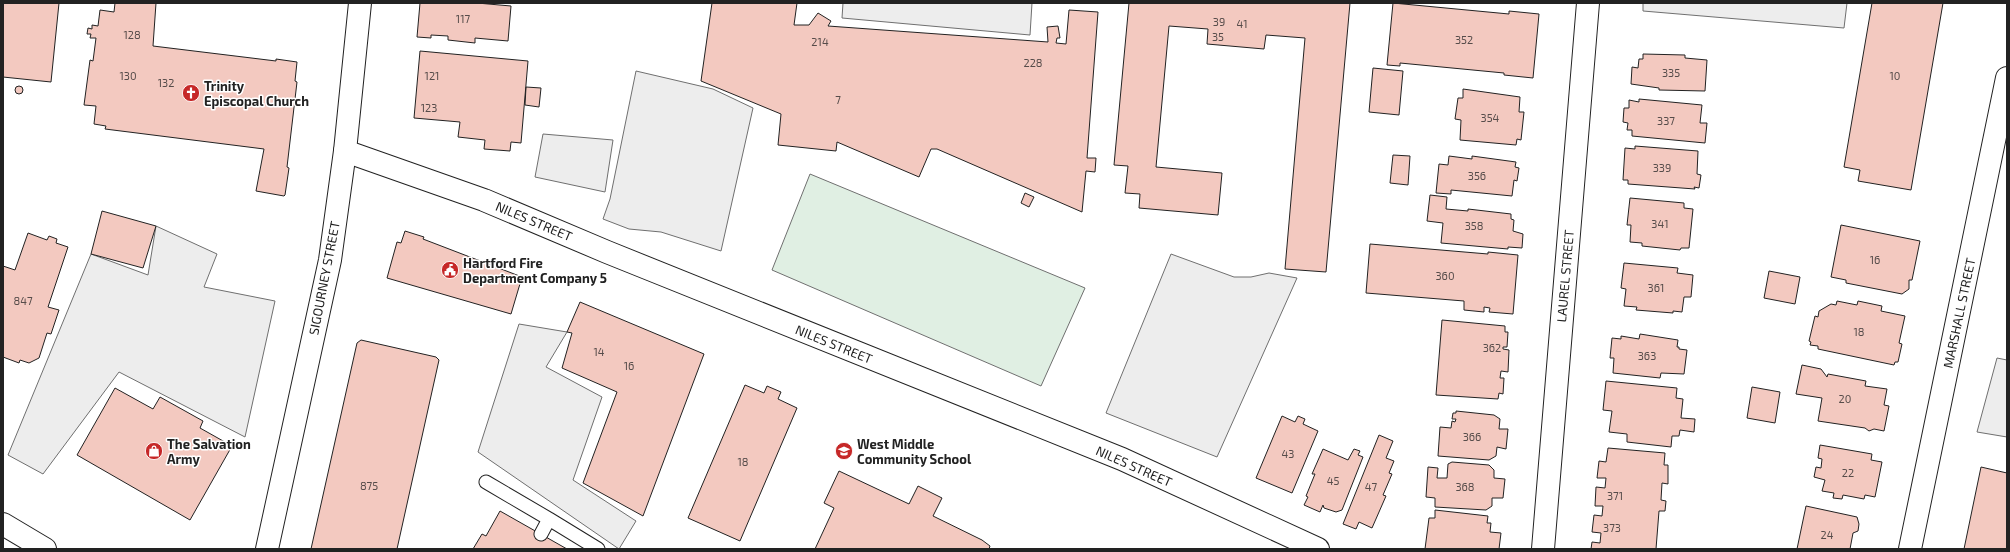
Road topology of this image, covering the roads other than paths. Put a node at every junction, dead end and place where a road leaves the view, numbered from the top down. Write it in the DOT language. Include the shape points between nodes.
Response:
graph roads {
  1 [pos="360,3"];
  2 [pos="1588,3"];
  3 [pos="2007,78"];
  4 [pos="345,151"];
  5 [pos="486,482"];
  6 [pos="549,520"];
  7 [pos="3,524"];
  8 [pos="541,534"];
  9 [pos="45,549"];
  10 [pos="267,549"];
  11 [pos="598,549"];
  12 [pos="1318,549"];
  13 [pos="1543,549"];
  14 [pos="1910,549"];
  1 -- 4 [label="street, SIGOURNEY STREET"];
  2 -- 13 [label="street, LAUREL STREET"];
  3 -- 14 [label="street, MARSHALL STREET"];
  4 -- 10 [label="street, SIGOURNEY STREET" via="330,260"];
  4 -- 12 [label="street, NILES STREET" via="484,200 1122,459"];
  5 -- 6 [label="lane"];
  6 -- 8 [label="lane"];
  6 -- 11 [label="lane"];
  7 -- 9 [label="street"];
}
